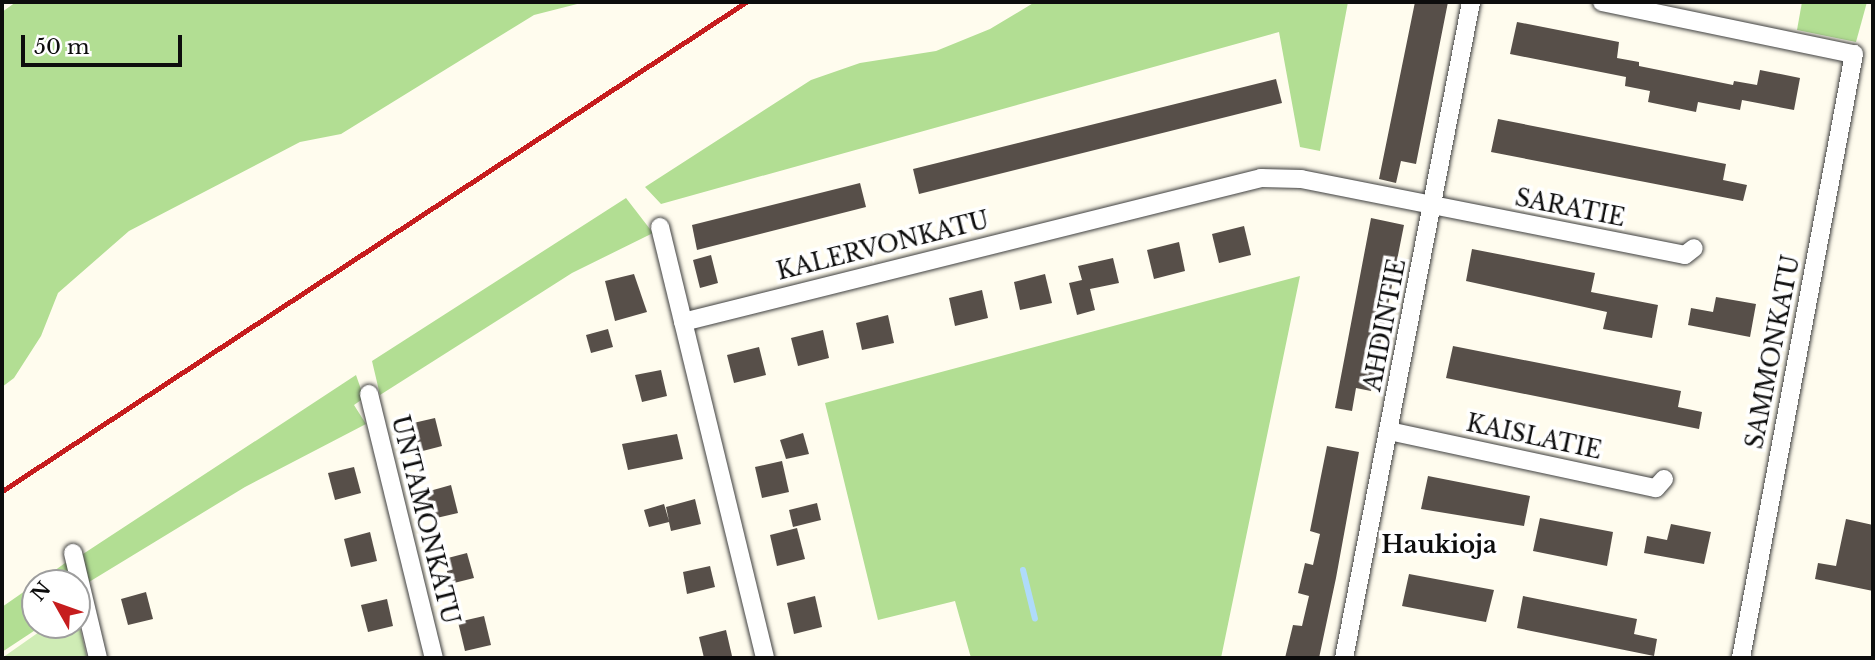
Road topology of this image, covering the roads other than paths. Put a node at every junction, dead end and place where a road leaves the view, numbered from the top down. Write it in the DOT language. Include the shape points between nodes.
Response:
graph roads {
  1 [pos="1471,2"];
  2 [pos="1602,2"];
  3 [pos="1434,205"];
  4 [pos="660,227"];
  5 [pos="1694,248"];
  6 [pos="683,322"];
  7 [pos="369,394"];
  8 [pos="1389,431"];
  9 [pos="1664,479"];
  10 [pos="73,553"];
  11 [pos="98,658"];
  12 [pos="434,658"];
  13 [pos="765,658"];
  14 [pos="1344,658"];
  15 [pos="1741,658"];
  1 -- 3 [label="street, AHDINTIE"];
  2 -- 15 [label="street, SAMMONKATU" via="1854,54"];
  3 -- 5 [label="street, SARATIE" via="1685,255"];
  3 -- 6 [label="street, KALERVONKATU" via="1301,179 1261,178"];
  3 -- 8 [label="street, AHDINTIE"];
  4 -- 6 [label="street"];
  6 -- 13 [label="street"];
  7 -- 12 [label="street, UNTAMONKATU"];
  8 -- 9 [label="street, KAISLATIE" via="1656,488"];
  8 -- 14 [label="street, AHDINTIE"];
  10 -- 11 [label="street"];
}
